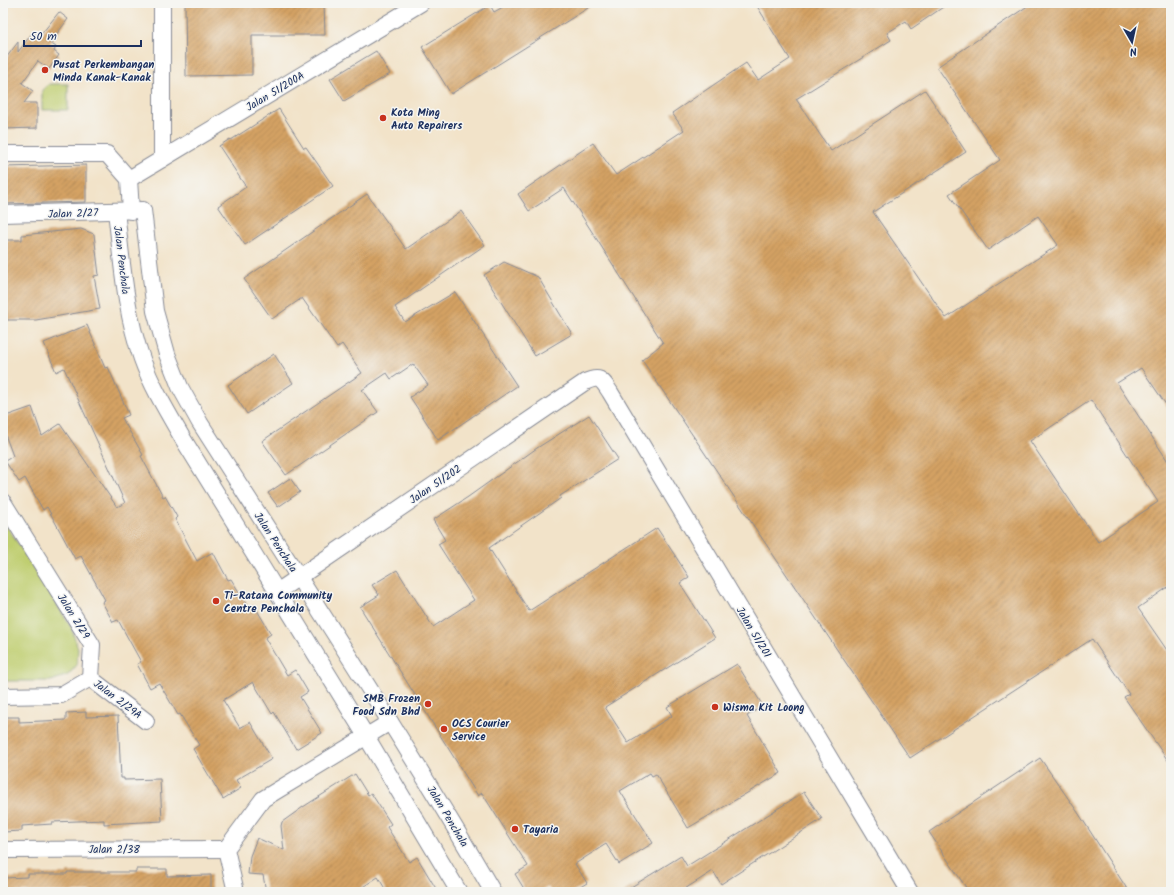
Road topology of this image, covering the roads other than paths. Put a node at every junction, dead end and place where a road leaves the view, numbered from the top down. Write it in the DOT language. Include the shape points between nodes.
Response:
graph roads {
  1 [pos="162,3"];
  2 [pos="421,3"];
  3 [pos="3,154"];
  4 [pos="162,159"];
  5 [pos="129,179"];
  6 [pos="130,211"];
  7 [pos="3,214"];
  8 [pos="594,378"];
  9 [pos="3,502"];
  10 [pos="298,577"];
  11 [pos="277,592"];
  12 [pos="90,678"];
  13 [pos="3,696"];
  14 [pos="146,721"];
  15 [pos="390,722"];
  16 [pos="366,736"];
  17 [pos="226,849"];
  18 [pos="3,850"];
  19 [pos="236,892"];
  20 [pos="459,892"];
  21 [pos="493,892"];
  22 [pos="910,892"];
  1 -- 4 [label="street"];
  2 -- 4 [label="street, Jalan 51/200A"];
  3 -- 5 [label="street" via="107,154"];
  4 -- 5 [label="street, Jalan 51/200A"];
  5 -- 6 [label="street, Jalan Penchala"];
  6 -- 7 [label="street, Jalan 2/27"];
  6 -- 10 [label="street, Jalan Penchala" via="155,311 180,387 200,423"];
  6 -- 11 [label="street, Jalan Penchala" via="129,314 142,360 183,439"];
  8 -- 10 [label="street, Jalan 51/202" via="556,401"];
  8 -- 22 [label="street, Jalan 51/201" via="603,381 610,392"];
  9 -- 12 [label="street, Jalan 2/29" via="92,645"];
  10 -- 11 [label="street, Jalan 51/202"];
  10 -- 15 [label="street, Jalan Penchala"];
  11 -- 16 [label="street, Jalan Penchala"];
  12 -- 13 [label="street" via="61,695"];
  12 -- 14 [label="street, Jalan 2/29A"];
  15 -- 16 [label="street"];
  15 -- 21 [label="street, Jalan Penchala"];
  16 -- 17 [label="street" via="263,799"];
  16 -- 20 [label="street, Jalan Penchala"];
  17 -- 18 [label="street, Jalan 2/38"];
  17 -- 19 [label="street"];
}
